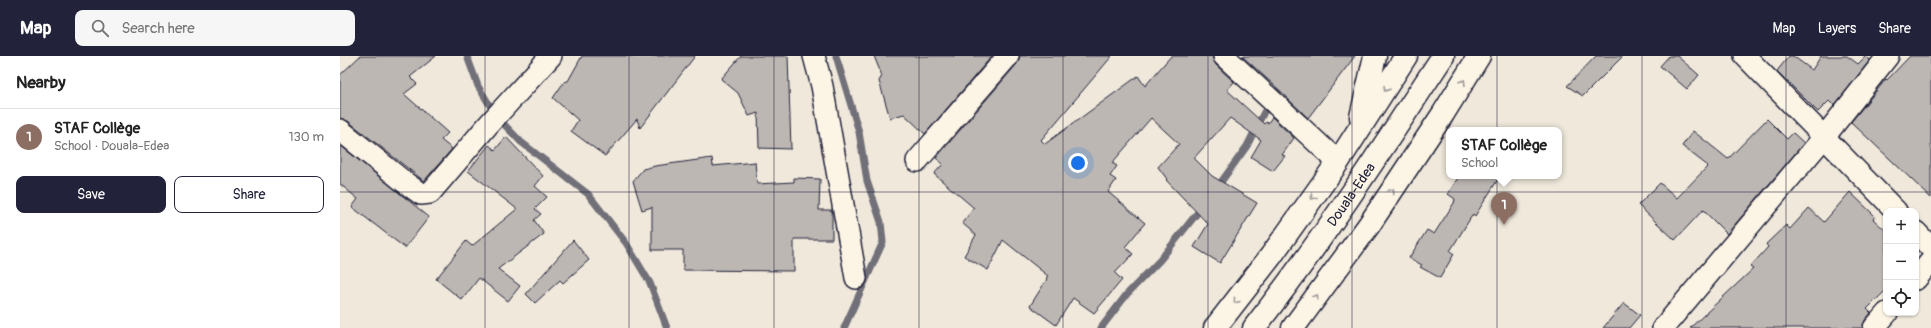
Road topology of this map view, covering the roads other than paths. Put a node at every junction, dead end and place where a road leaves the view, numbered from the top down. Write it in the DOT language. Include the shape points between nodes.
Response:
graph roads {
  1 [pos="551,56"];
  2 [pos="814,56"];
  3 [pos="1008,56"];
  4 [pos="1224,56"];
  5 [pos="1375,56"];
  6 [pos="1406,56"];
  7 [pos="1443,56"];
  8 [pos="1479,56"];
  9 [pos="1745,56"];
  10 [pos="1888,56"];
  11 [pos="340,130"];
  12 [pos="1356,135"];
  13 [pos="1825,136"];
  14 [pos="917,161"];
  15 [pos="1338,162"];
  16 [pos="1893,208"];
  17 [pos="1919,235"];
  18 [pos="1931,248"];
  19 [pos="1931,261"];
  20 [pos="1919,275"];
  21 [pos="856,278"];
  22 [pos="1884,316"];
  23 [pos="1215,328"];
  24 [pos="1254,328"];
  25 [pos="1292,328"];
  26 [pos="1663,328"];
  27 [pos="1874,328"];
  1 -- 11 [label="street" via="430,193 421,194"];
  2 -- 21 [label="street" via="822,86"];
  3 -- 14 [label="street"];
  4 -- 15 [label="street"];
  5 -- 12 [label="main road"];
  6 -- 12 [label="main road, one-way"];
  7 -- 24 [label="main road, Douala-Edea" via="1352,196"];
  25 -- 8 [label="main road, one-way" via="1370,225"];
  9 -- 13 [label="street"];
  10 -- 13 [label="street"];
  12 -- 15 [label="main road"];
  13 -- 16 [label="street"];
  13 -- 26 [label="street"];
  15 -- 23 [label="main road, one-way" via="1271,256"];
  17 -- 18 [label="street"];
  19 -- 20 [label="street"];
  22 -- 27 [label="street"];
}
